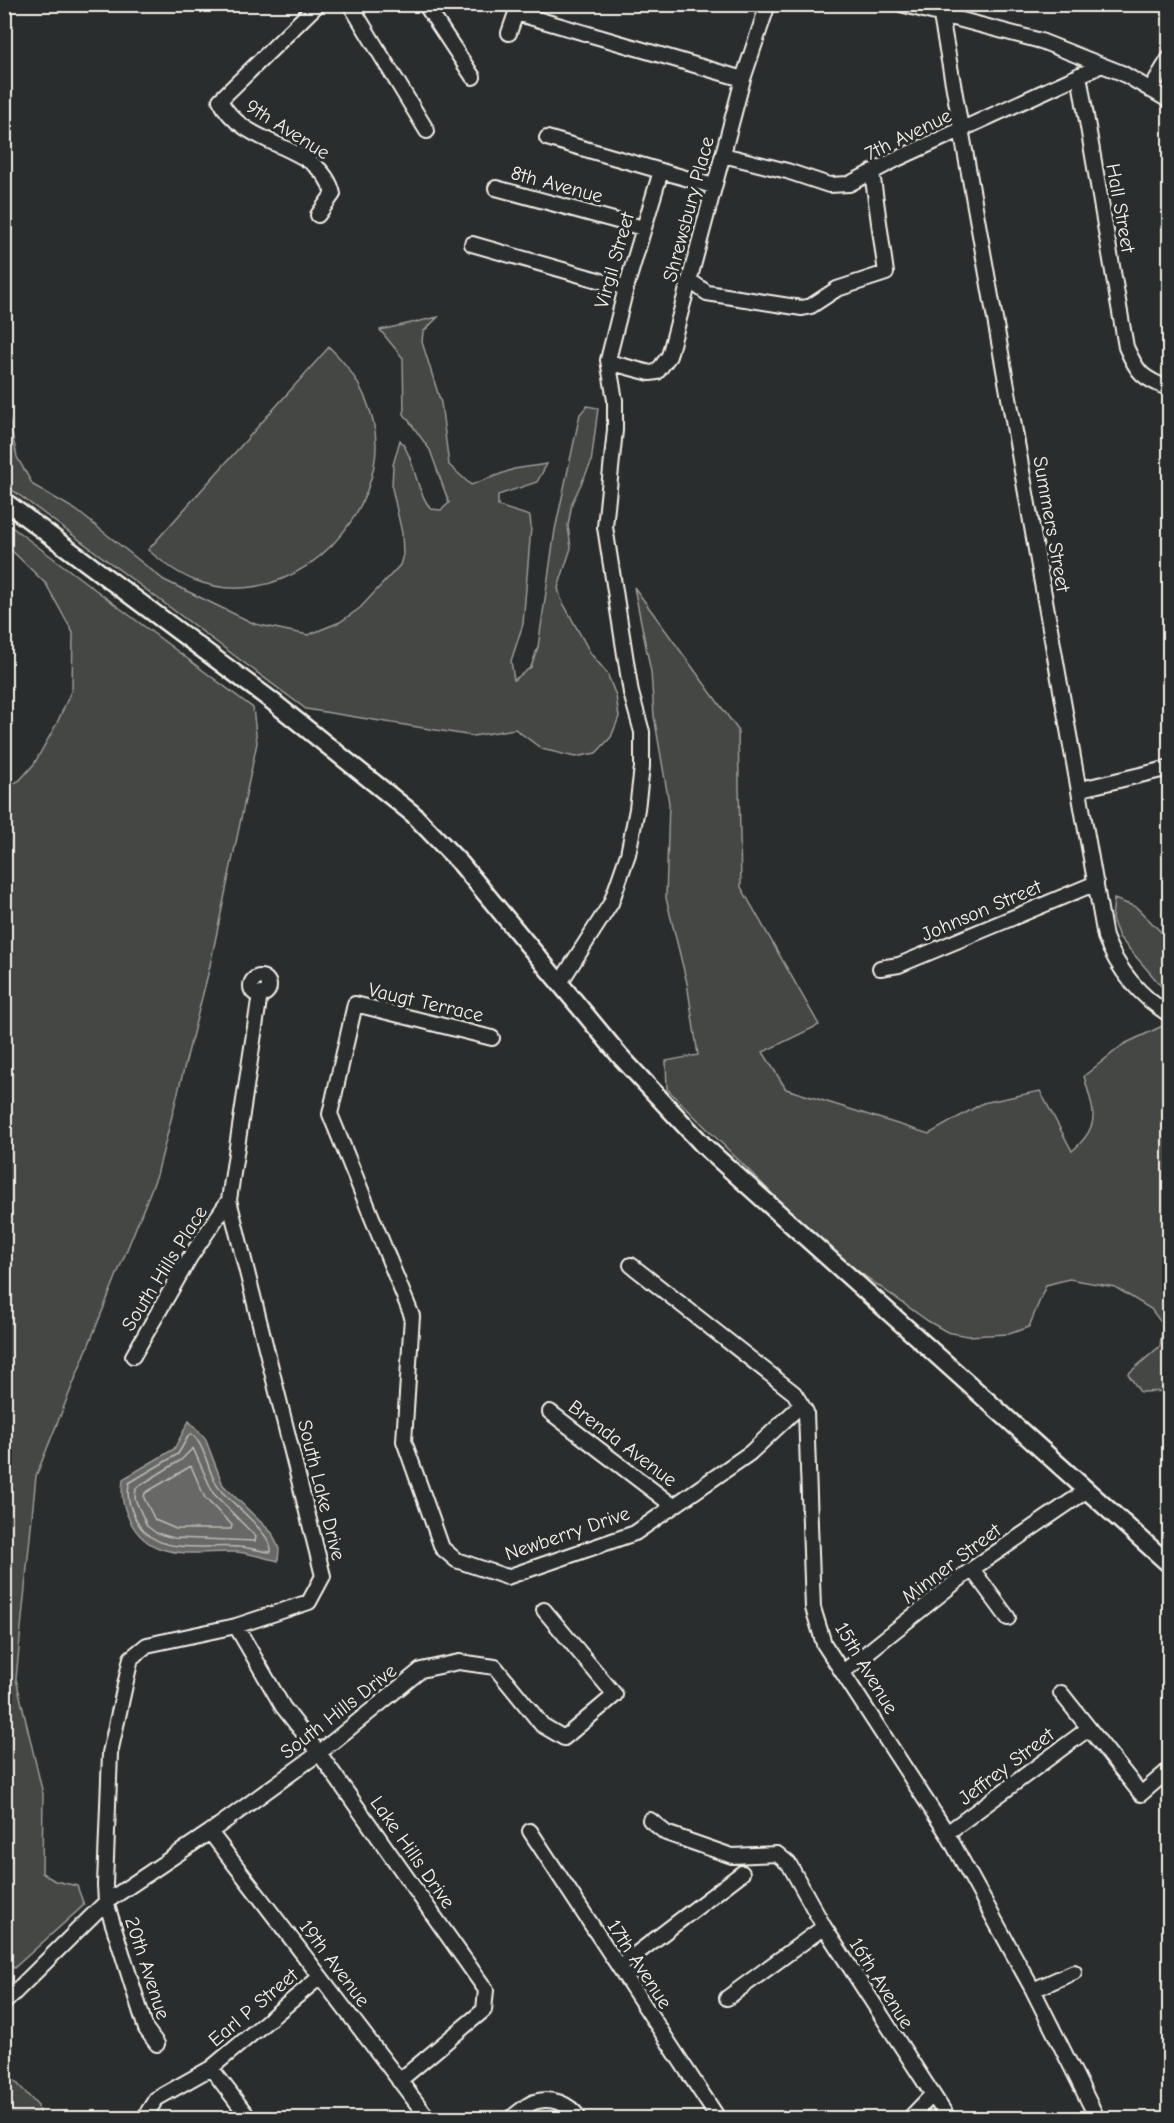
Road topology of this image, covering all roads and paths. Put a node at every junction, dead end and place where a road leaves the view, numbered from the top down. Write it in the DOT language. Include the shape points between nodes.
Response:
graph roads {
  1 [pos="318,4"];
  2 [pos="350,4"];
  3 [pos="425,4"];
  4 [pos="768,4"];
  5 [pos="901,4"];
  6 [pos="518,9"];
  7 [pos="941,16"];
  8 [pos="509,33"];
  9 [pos="1170,57"];
  10 [pos="1102,65"];
  11 [pos="1079,75"];
  12 [pos="473,77"];
  13 [pos="743,79"];
  14 [pos="1150,90"];
  15 [pos="1170,101"];
  16 [pos="961,130"];
  17 [pos="427,131"];
  18 [pos="547,138"];
  19 [pos="723,155"];
  20 [pos="661,171"];
  21 [pos="872,172"];
  22 [pos="713,186"];
  23 [pos="496,188"];
  24 [pos="318,215"];
  25 [pos="643,228"];
  26 [pos="471,244"];
  27 [pos="689,280"];
  28 [pos="626,288"];
  29 [pos="608,360"];
  30 [pos="1170,389"];
  31 [pos="4,501"];
  32 [pos="1170,768"];
  33 [pos="1081,789"];
  34 [pos="1096,884"];
  35 [pos="880,968"];
  36 [pos="560,984"];
  37 [pos="260,994"];
  38 [pos="1170,1015"];
  39 [pos="492,1038"];
  40 [pos="330,1114"];
  41 [pos="229,1200"];
  42 [pos="631,1265"];
  43 [pos="133,1356"];
  44 [pos="801,1405"];
  45 [pos="550,1412"];
  46 [pos="1086,1491"];
  47 [pos="672,1505"];
  48 [pos="1170,1565"];
  49 [pos="972,1569"];
  50 [pos="544,1610"];
  51 [pos="1008,1618"];
  52 [pos="236,1626"];
  53 [pos="843,1672"];
  54 [pos="1061,1693"];
  55 [pos="1088,1729"];
  56 [pos="319,1753"];
  57 [pos="1170,1769"];
  58 [pos="650,1820"];
  59 [pos="530,1831"];
  60 [pos="210,1832"];
  61 [pos="947,1833"];
  62 [pos="742,1873"];
  63 [pos="106,1902"];
  64 [pos="824,1927"];
  65 [pos="619,1967"];
  66 [pos="1074,1972"];
  67 [pos="320,1977"];
  68 [pos="1033,1990"];
  69 [pos="727,1998"];
  70 [pos="4,2003"];
  71 [pos="157,2044"];
  72 [pos="211,2068"];
  73 [pos="399,2081"];
  74 [pos="931,2096"];
  75 [pos="144,2118"];
  76 [pos="249,2118"];
  77 [pos="428,2118"];
  78 [pos="511,2118"];
  79 [pos="579,2118"];
  80 [pos="718,2118"];
  81 [pos="910,2118"];
  82 [pos="948,2118"];
  83 [pos="1097,2118"];
  1 -- 24 [label="street, 9th Avenue" via="220,100 246,129 309,160 329,179 333,195"];
  2 -- 17 [label="street"];
  3 -- 12 [label="street"];
  4 -- 13 [label="street, Shrewsbury Place"];
  5 -- 7 [label="street"];
  6 -- 8 [label="street"];
  6 -- 13 [label="street"];
  7 -- 10 [label="street" via="1041,41"];
  7 -- 16 [label="street, Summers Street"];
  9 -- 14 [label="street"];
  10 -- 11 [label="street, 7th Avenue"];
  10 -- 14 [label="street"];
  11 -- 16 [label="street, 7th Avenue"];
  11 -- 30 [label="street, Hall Street" via="1126,347 1137,371 1148,381"];
  13 -- 19 [label="street, Shrewsbury Place"];
  14 -- 15 [label="street"];
  16 -- 21 [label="street, 7th Avenue"];
  16 -- 33 [label="street, Summers Street"];
  18 -- 20 [label="street"];
  19 -- 21 [label="street, 7th Avenue" via="829,185 849,184"];
  19 -- 22 [label="street, Shrewsbury Place"];
  20 -- 22 [label="street"];
  20 -- 25 [label="street, Virgil Street"];
  21 -- 27 [label="street" via="886,273 837,289 802,308 707,293"];
  22 -- 27 [label="street, Shrewsbury Place"];
  23 -- 25 [label="street, 8th Avenue"];
  25 -- 28 [label="street, Virgil Street"];
  26 -- 28 [label="street"];
  27 -- 29 [label="street, Shrewsbury Place" via="669,356 661,368 650,373"];
  28 -- 29 [label="street, Virgil Street"];
  29 -- 36 [label="street" via="615,430 605,526 629,682 642,732 642,767 628,854 611,903"];
  31 -- 36 [label="main road" via="272,701 414,814 461,864"];
  32 -- 33 [label="street"];
  33 -- 34 [label="street, Summers Street"];
  34 -- 35 [label="street, Johnson Street" via="899,965"];
  34 -- 38 [label="street, Summers Street" via="1105,937 1115,961 1134,987"];
  36 -- 46 [label="main road" via="663,1105 704,1146"];
  37 -- 41 [label="street, South Lake Drive"];
  39 -- 40 [label="street, Vaugt Terrace" via="355,1004"];
  40 -- 47 [label="street, Newberry Drive" via="412,1316 404,1441 442,1548 456,1560 507,1577 634,1533"];
  41 -- 43 [label="street, South Hills Place" via="190,1257"];
  41 -- 52 [label="street, South Lake Drive" via="323,1576 309,1602"];
  42 -- 44 [label="street" via="794,1393"];
  44 -- 47 [label="street, Newberry Drive" via="750,1453"];
  44 -- 53 [label="street, 15th Avenue" via="806,1412 813,1608 824,1644"];
  45 -- 47 [label="street, Brenda Avenue"];
  46 -- 48 [label="main road"];
  46 -- 49 [label="street, Minner Street"];
  49 -- 51 [label="street"];
  49 -- 53 [label="street, Minner Street"];
  50 -- 56 [label="street, South Hills Drive" via="615,1695 564,1738 542,1725 495,1667 459,1662 421,1670"];
  52 -- 56 [label="street, Lake Hills Drive" via="283,1707"];
  52 -- 63 [label="street, South Lake Drive" via="147,1645 131,1658 110,1753"];
  53 -- 61 [label="street, 15th Avenue"];
  54 -- 55 [label="street"];
  55 -- 57 [label="street" via="1142,1794"];
  55 -- 61 [label="street, Jeffrey Street"];
  56 -- 60 [label="street, South Hills Drive"];
  56 -- 73 [label="street, Lake Hills Drive" via="486,1990 484,2010"];
  58 -- 64 [label="street, 16th Avenue" via="666,1833 732,1856 777,1854 789,1864"];
  59 -- 65 [label="street, 17th Avenue"];
  60 -- 63 [label="street, South Hills Drive"];
  60 -- 67 [label="street, 19th Avenue"];
  61 -- 68 [label="street, 15th Avenue"];
  62 -- 65 [label="street"];
  63 -- 70 [label="street, South Hills Drive"];
  63 -- 71 [label="street, 20th Avenue" via="146,2030"];
  64 -- 69 [label="street"];
  64 -- 74 [label="street, 16th Avenue"];
  65 -- 80 [label="street, 17th Avenue"];
  66 -- 68 [label="street"];
  67 -- 72 [label="street, Earl P Street"];
  67 -- 73 [label="street, 19th Avenue"];
  68 -- 83 [label="street, 15th Avenue"];
  72 -- 75 [label="street, Earl P Street" via="156,2099"];
  72 -- 76 [label="street"];
  73 -- 77 [label="street, 19th Avenue"];
  74 -- 81 [label="street"];
  74 -- 82 [label="street, 16th Avenue"];
  78 -- 79 [label="street" via="534,2102 554,2100 574,2109"];
}
